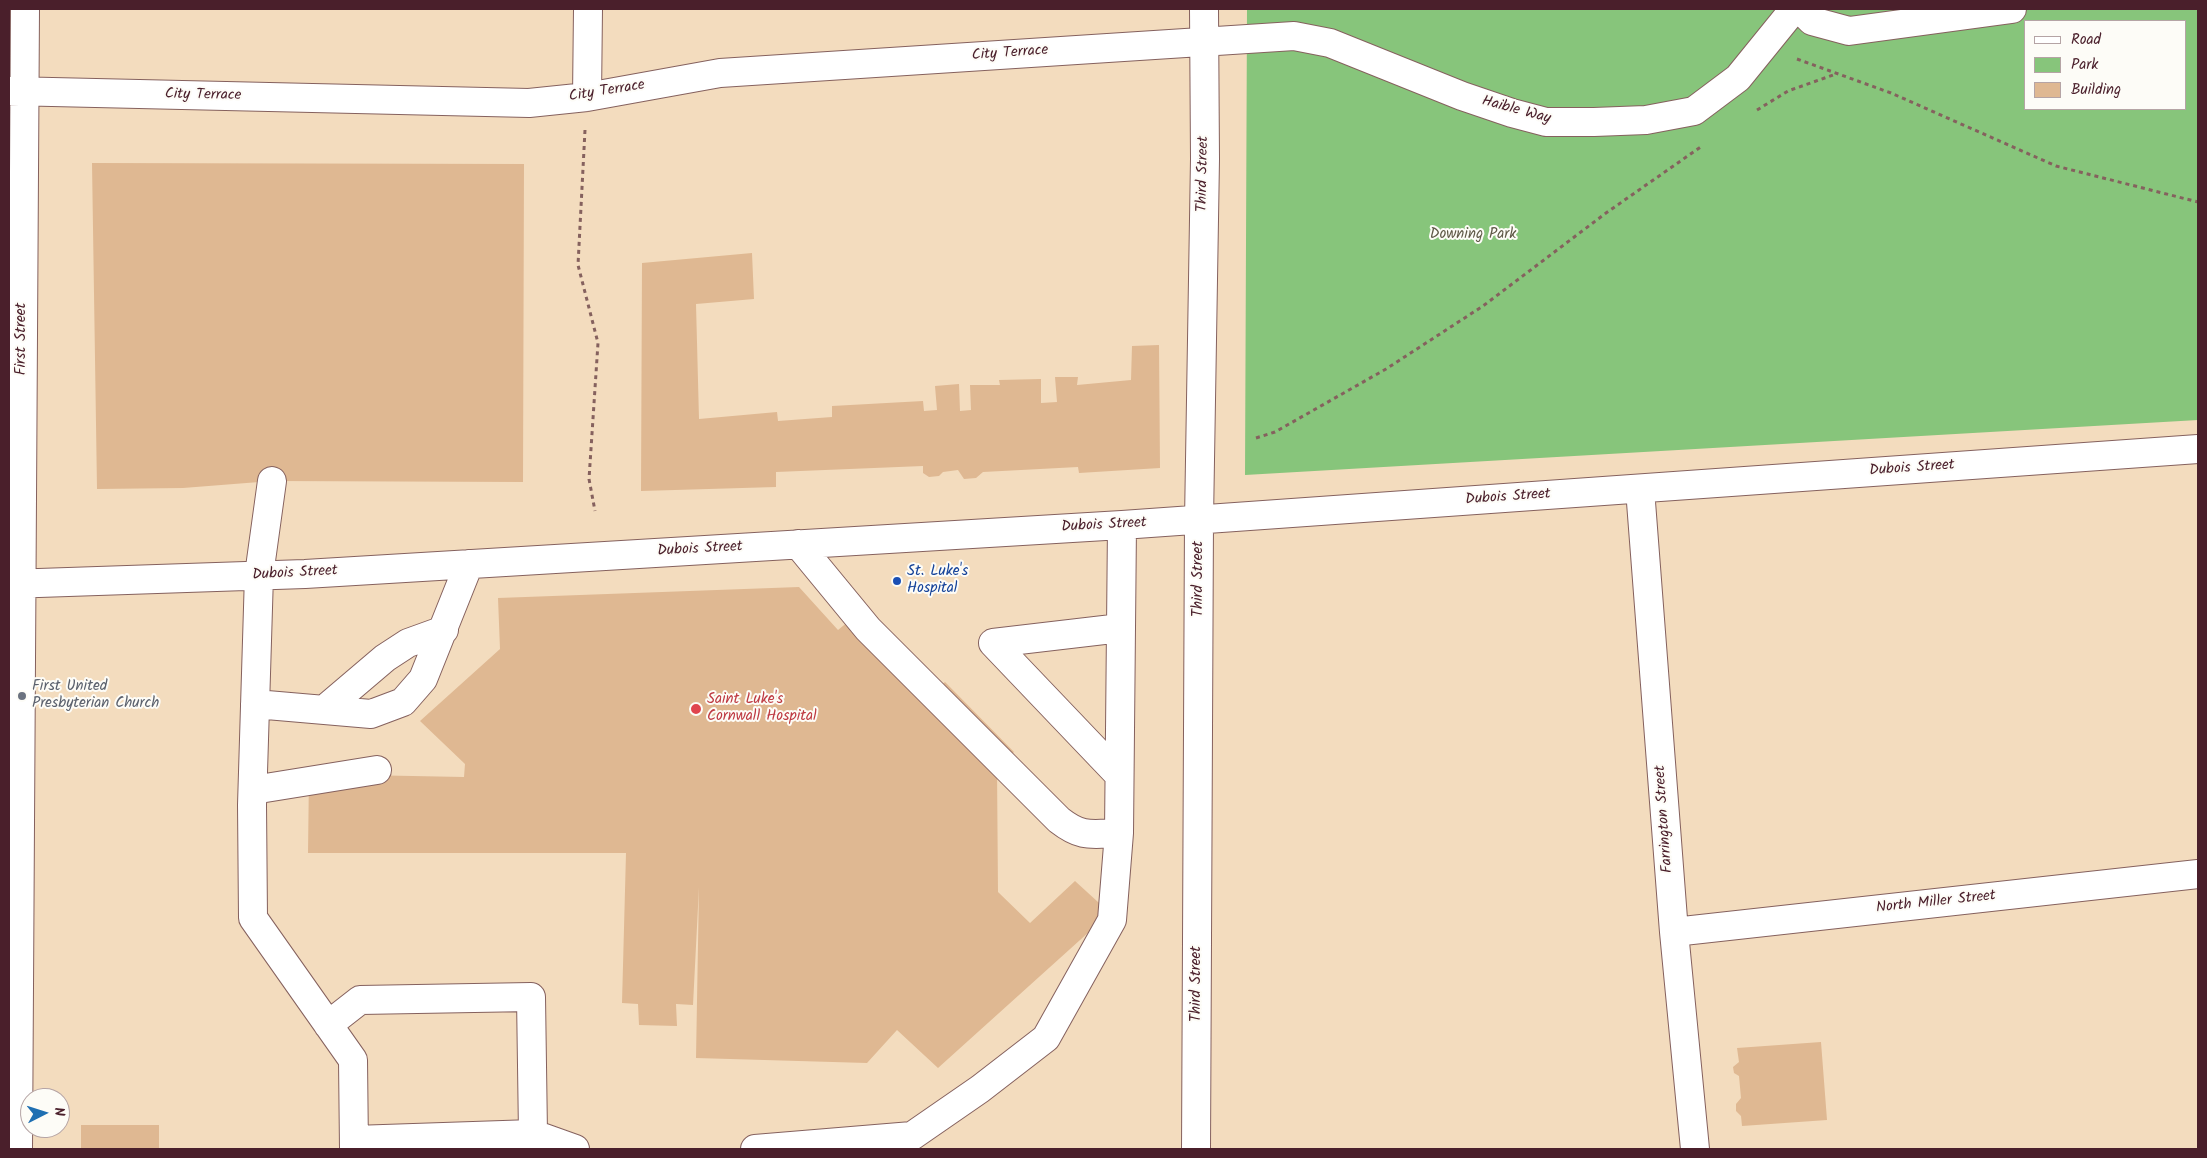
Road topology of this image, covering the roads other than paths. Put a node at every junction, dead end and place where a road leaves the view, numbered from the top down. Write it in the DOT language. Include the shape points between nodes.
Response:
graph roads {
  1 [pos="25,9"];
  2 [pos="588,9"];
  3 [pos="1204,9"];
  4 [pos="1794,9"];
  5 [pos="1800,9"];
  6 [pos="2012,9"];
  7 [pos="1204,42"];
  8 [pos="16,92"];
  9 [pos="587,96"];
  10 [pos="2198,449"];
  11 [pos="272,481"];
  12 [pos="1640,489"];
  13 [pos="1199,520"];
  14 [pos="1122,525"];
  15 [pos="798,544"];
  16 [pos="469,564"];
  17 [pos="259,575"];
  18 [pos="14,584"];
  19 [pos="1121,628"];
  20 [pos="444,630"];
  21 [pos="256,704"];
  22 [pos="325,710"];
  23 [pos="377,770"];
  24 [pos="1118,774"];
  25 [pos="252,790"];
  26 [pos="1119,833"];
  27 [pos="2198,874"];
  28 [pos="1674,932"];
  29 [pos="328,1024"];
  30 [pos="13,1064"];
  31 [pos="533,1134"];
  32 [pos="354,1144"];
  33 [pos="18,1149"];
  34 [pos="575,1149"];
  35 [pos="755,1149"];
  36 [pos="1196,1149"];
  37 [pos="1695,1149"];
  1 -- 8 [label="street, First Street"];
  2 -- 9 [label="street"];
  3 -- 7 [label="street, Third Street"];
  4 -- 7 [label="street, Haible Way" via="1738,78 1694,111 1646,120 1546,122 1512,113 1321,42 1294,36"];
  5 -- 6 [label="street" via="1812,21 1849,31"];
  7 -- 9 [label="street, City Terrace" via="720,73"];
  7 -- 13 [label="street, Third Street"];
  8 -- 9 [label="street, City Terrace" via="529,103"];
  8 -- 18 [label="street, First Street"];
  10 -- 12 [label="street, Dubois Street"];
  11 -- 17 [label="street"];
  12 -- 13 [label="street, Dubois Street"];
  12 -- 28 [label="street, Farrington Street"];
  13 -- 14 [label="street, Dubois Street"];
  13 -- 36 [label="street, Third Street"];
  14 -- 15 [label="street, Dubois Street"];
  14 -- 19 [label="street"];
  15 -- 16 [label="street, Dubois Street"];
  15 -- 26 [label="street" via="868,629 1060,820 1072,830 1084,834"];
  16 -- 17 [label="street, Dubois Street"];
  16 -- 20 [label="street"];
  17 -- 18 [label="street, Dubois Street"];
  17 -- 21 [label="street"];
  18 -- 30 [label="street, First Street"];
  19 -- 24 [label="street"];
  19 -- 24 [label="street" via="993,643"];
  20 -- 22 [label="street" via="408,643 385,658"];
  20 -- 22 [label="street" via="423,679 403,702 371,714"];
  21 -- 22 [label="street"];
  21 -- 25 [label="street"];
  23 -- 25 [label="street"];
  24 -- 26 [label="street"];
  25 -- 29 [label="street" via="253,918"];
  26 -- 35 [label="street" via="1112,920 1046,1038 912,1136"];
  27 -- 28 [label="street, North Miller Street"];
  28 -- 37 [label="street, Farrington Street"];
  29 -- 31 [label="street" via="360,1000 531,997"];
  29 -- 32 [label="street" via="353,1060"];
  30 -- 33 [label="street, First Street"];
  31 -- 32 [label="street"];
  31 -- 34 [label="street"];
}
